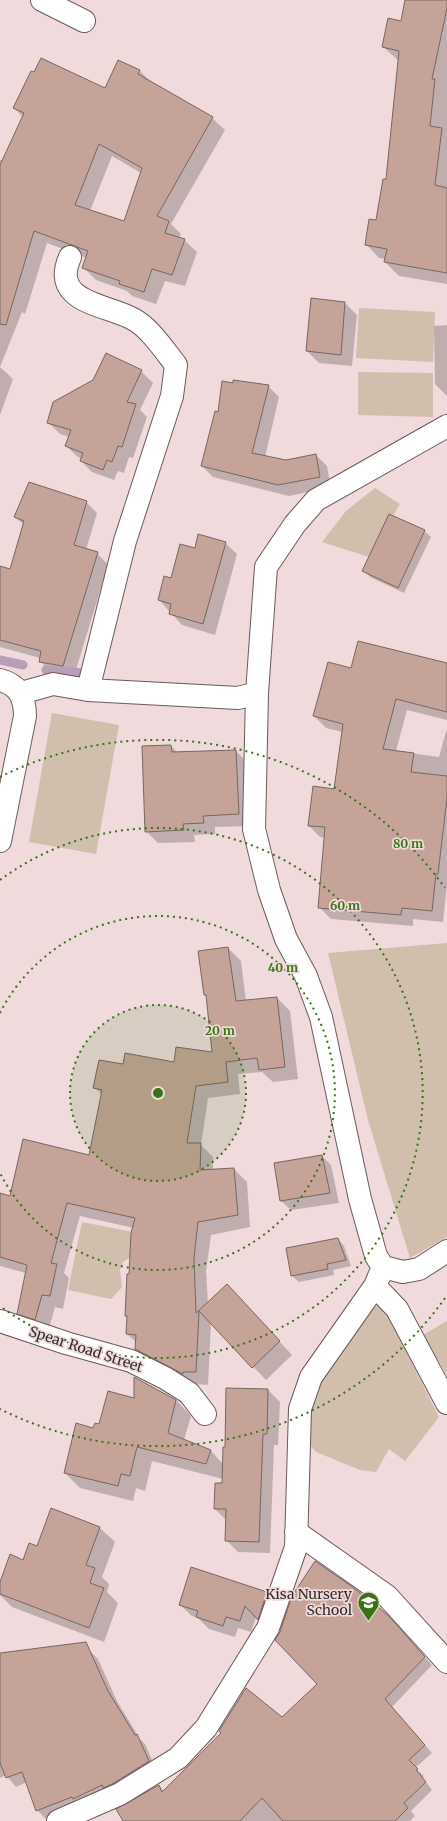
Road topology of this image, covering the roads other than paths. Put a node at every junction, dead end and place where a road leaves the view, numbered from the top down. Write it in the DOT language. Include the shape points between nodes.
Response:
graph roads {
  1 [pos="42,0"];
  2 [pos="84,21"];
  3 [pos="70,257"];
  4 [pos="447,426"];
  5 [pos="0,680"];
  6 [pos="88,690"];
  7 [pos="21,693"];
  8 [pos="257,694"];
  9 [pos="0,841"];
  10 [pos="447,1252"];
  11 [pos="379,1276"];
  12 [pos="0,1321"];
  13 [pos="447,1403"];
  14 [pos="205,1414"];
  15 [pos="296,1532"];
  16 [pos="447,1662"];
  17 [pos="58,1821"];
  1 -- 2 [label="street"];
  3 -- 6 [label="street" via="64,270 74,293 86,301 134,319 156,340 176,366 172,396 126,541"];
  4 -- 8 [label="street" via="316,500 295,524 266,567"];
  5 -- 7 [label="street"];
  6 -- 7 [label="street" via="53,684"];
  6 -- 8 [label="street" via="238,698"];
  7 -- 9 [label="street" via="25,716"];
  8 -- 11 [label="street" via="254,830 269,890 286,939 306,976 321,1017"];
  10 -- 11 [label="street" via="418,1269"];
  11 -- 13 [label="street"];
  11 -- 15 [label="street" via="311,1377 300,1409"];
  12 -- 14 [label="street, Spear Road Street" via="130,1361 189,1393"];
  15 -- 16 [label="street" via="387,1596"];
  15 -- 17 [label="street" via="296,1547 268,1628 206,1728 178,1758 120,1794"];
}
